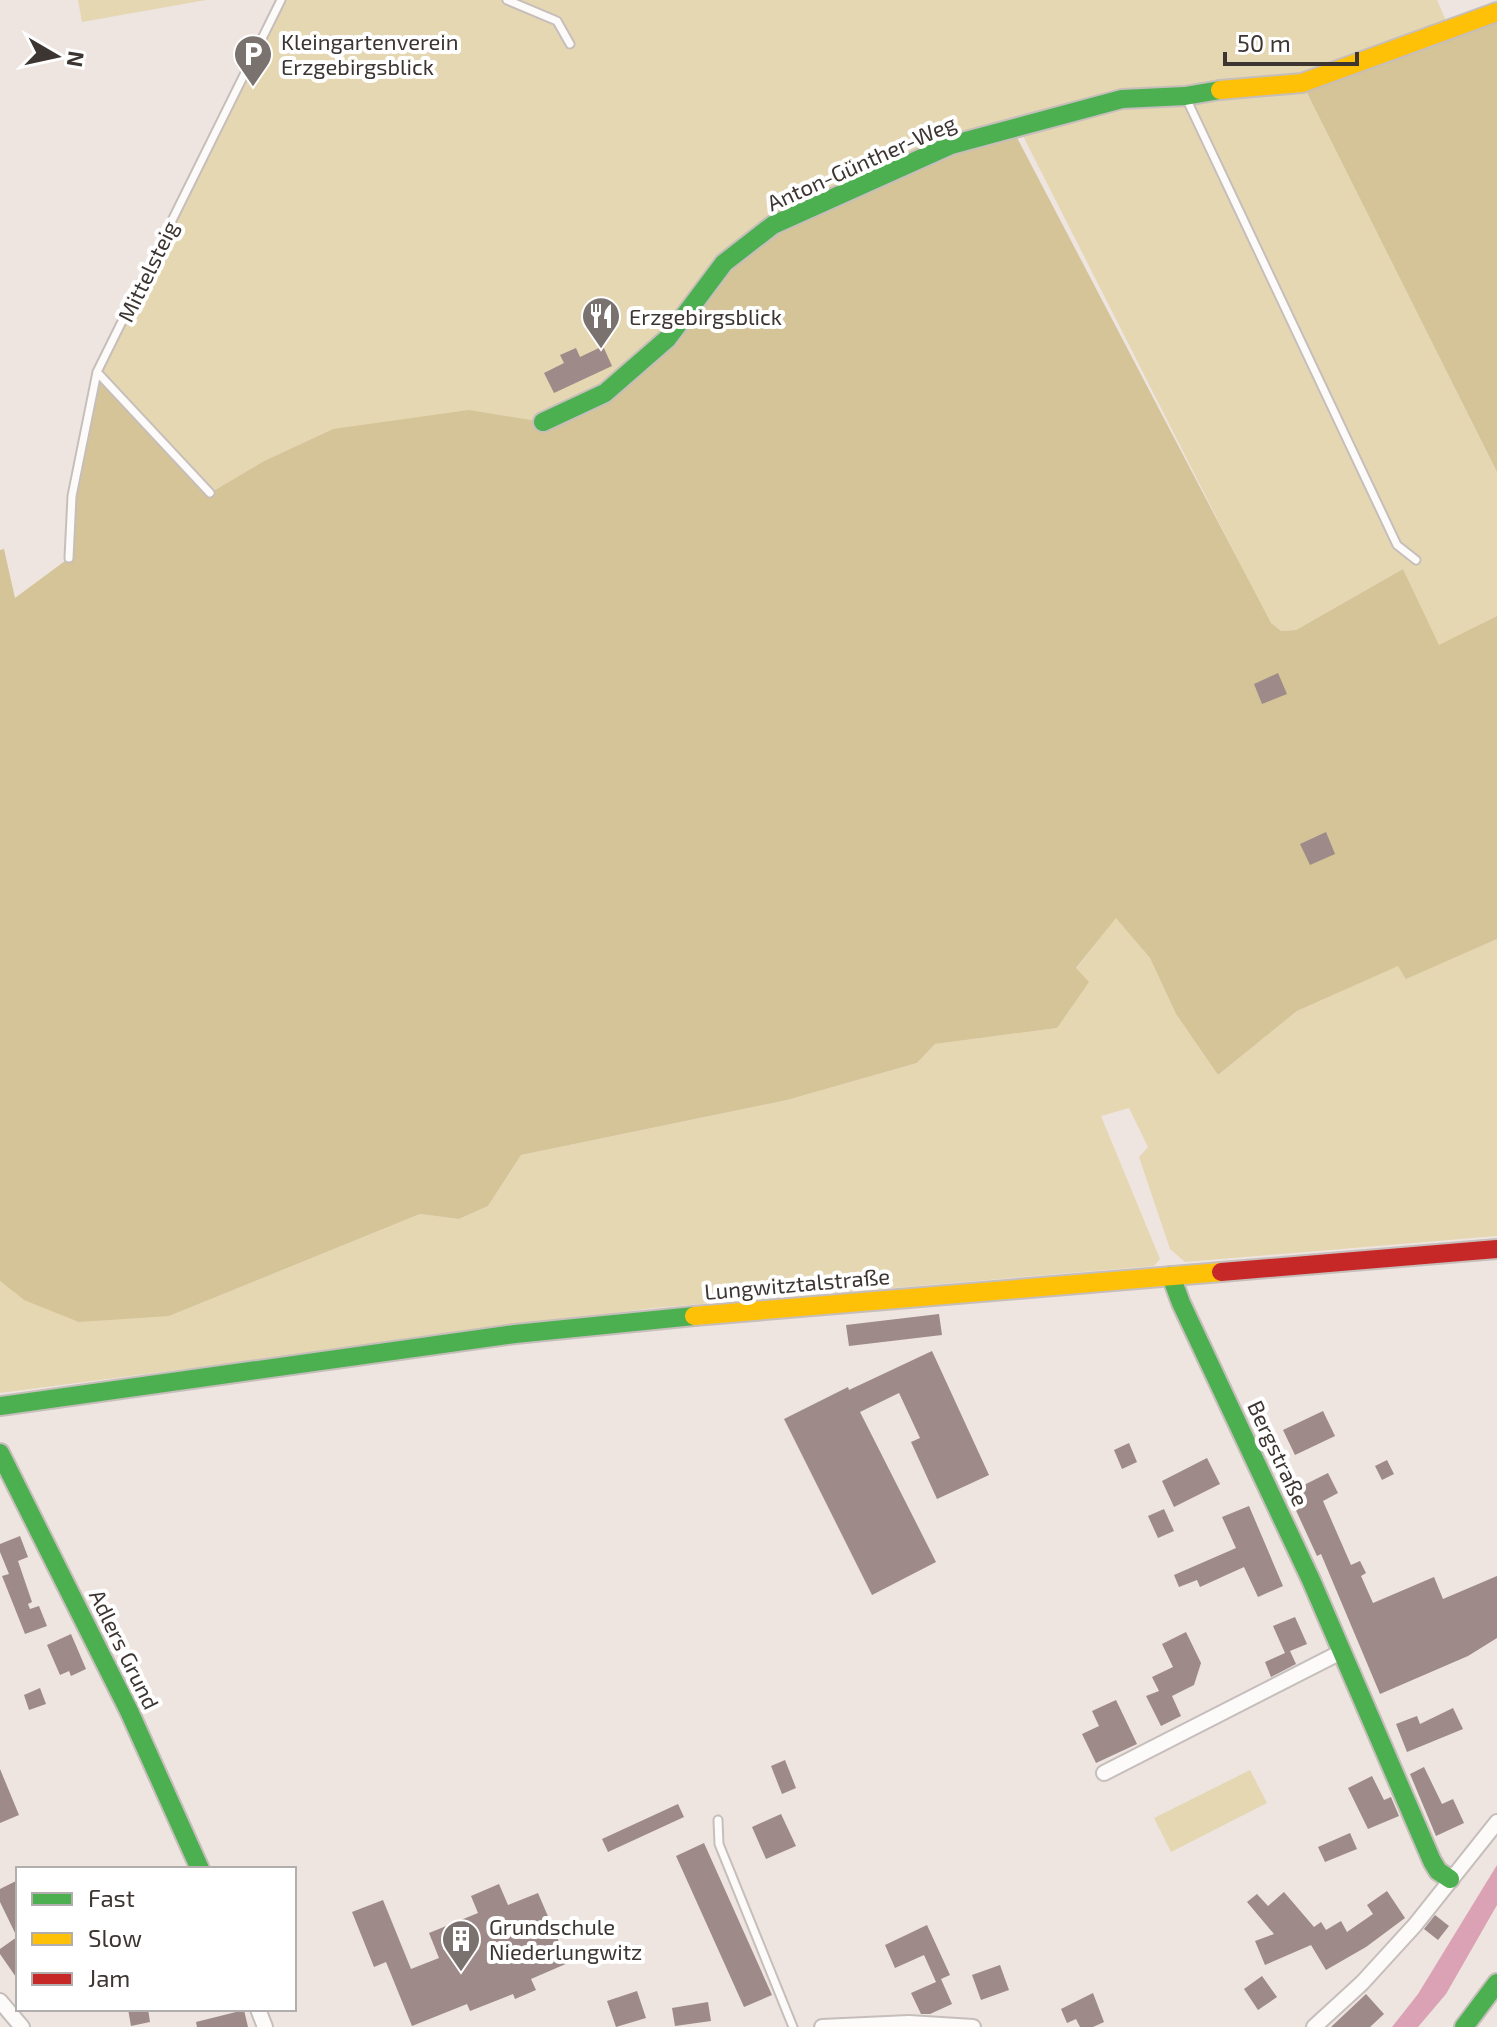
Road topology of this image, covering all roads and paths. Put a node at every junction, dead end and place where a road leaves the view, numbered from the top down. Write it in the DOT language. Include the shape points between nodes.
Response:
graph roads {
  1 [pos="281,0"];
  2 [pos="507,0"];
  3 [pos="1497,12"];
  4 [pos="570,44"];
  5 [pos="1185,96"];
  6 [pos="97,372"];
  7 [pos="543,422"];
  8 [pos="210,493"];
  9 [pos="69,558"];
  10 [pos="1416,560"];
  11 [pos="1497,1249"];
  12 [pos="1171,1276"];
  13 [pos="0,1406"];
  14 [pos="0,1453"];
  15 [pos="1343,1651"];
  16 [pos="1104,1773"];
  17 [pos="718,1820"];
  18 [pos="1497,1822"];
  19 [pos="199,1867"];
  20 [pos="1450,1879"];
  21 [pos="1497,1983"];
  22 [pos="0,2001"];
  23 [pos="22,2027"];
  24 [pos="793,2027"];
  25 [pos="822,2027"];
  26 [pos="973,2027"];
  27 [pos="1314,2027"];
  28 [pos="1464,2027"];
  1 -- 6 [label="lane, Mittelsteig"];
  2 -- 4 [label="lane" via="557,21"];
  3 -- 5 [label="street, Anton-Günther-Weg" via="1302,83"];
  5 -- 7 [label="street, Anton-Günther-Weg" via="1122,99 951,145 773,225 724,263 667,339 605,393"];
  5 -- 10 [label="lane" via="1397,545"];
  6 -- 8 [label="lane"];
  6 -- 9 [label="lane, Mittelsteig" via="72,496"];
  11 -- 12 [label="street, Lungwitztalstraße"];
  12 -- 13 [label="street, Lungwitztalstraße" via="515,1334"];
  12 -- 15 [label="street, Bergstraße"];
  14 -- 19 [label="street, Adlers Grund" via="95,1639"];
  15 -- 16 [label="street"];
  15 -- 20 [label="street, Bergstraße" via="1432,1861"];
  17 -- 24 [label="lane" via="719,1844"];
  18 -- 20 [label="street"];
  20 -- 27 [label="street" via="1372,1972"];
  21 -- 28 [label="street"];
  22 -- 23 [label="street"];
  25 -- 26 [label="street"];
}
